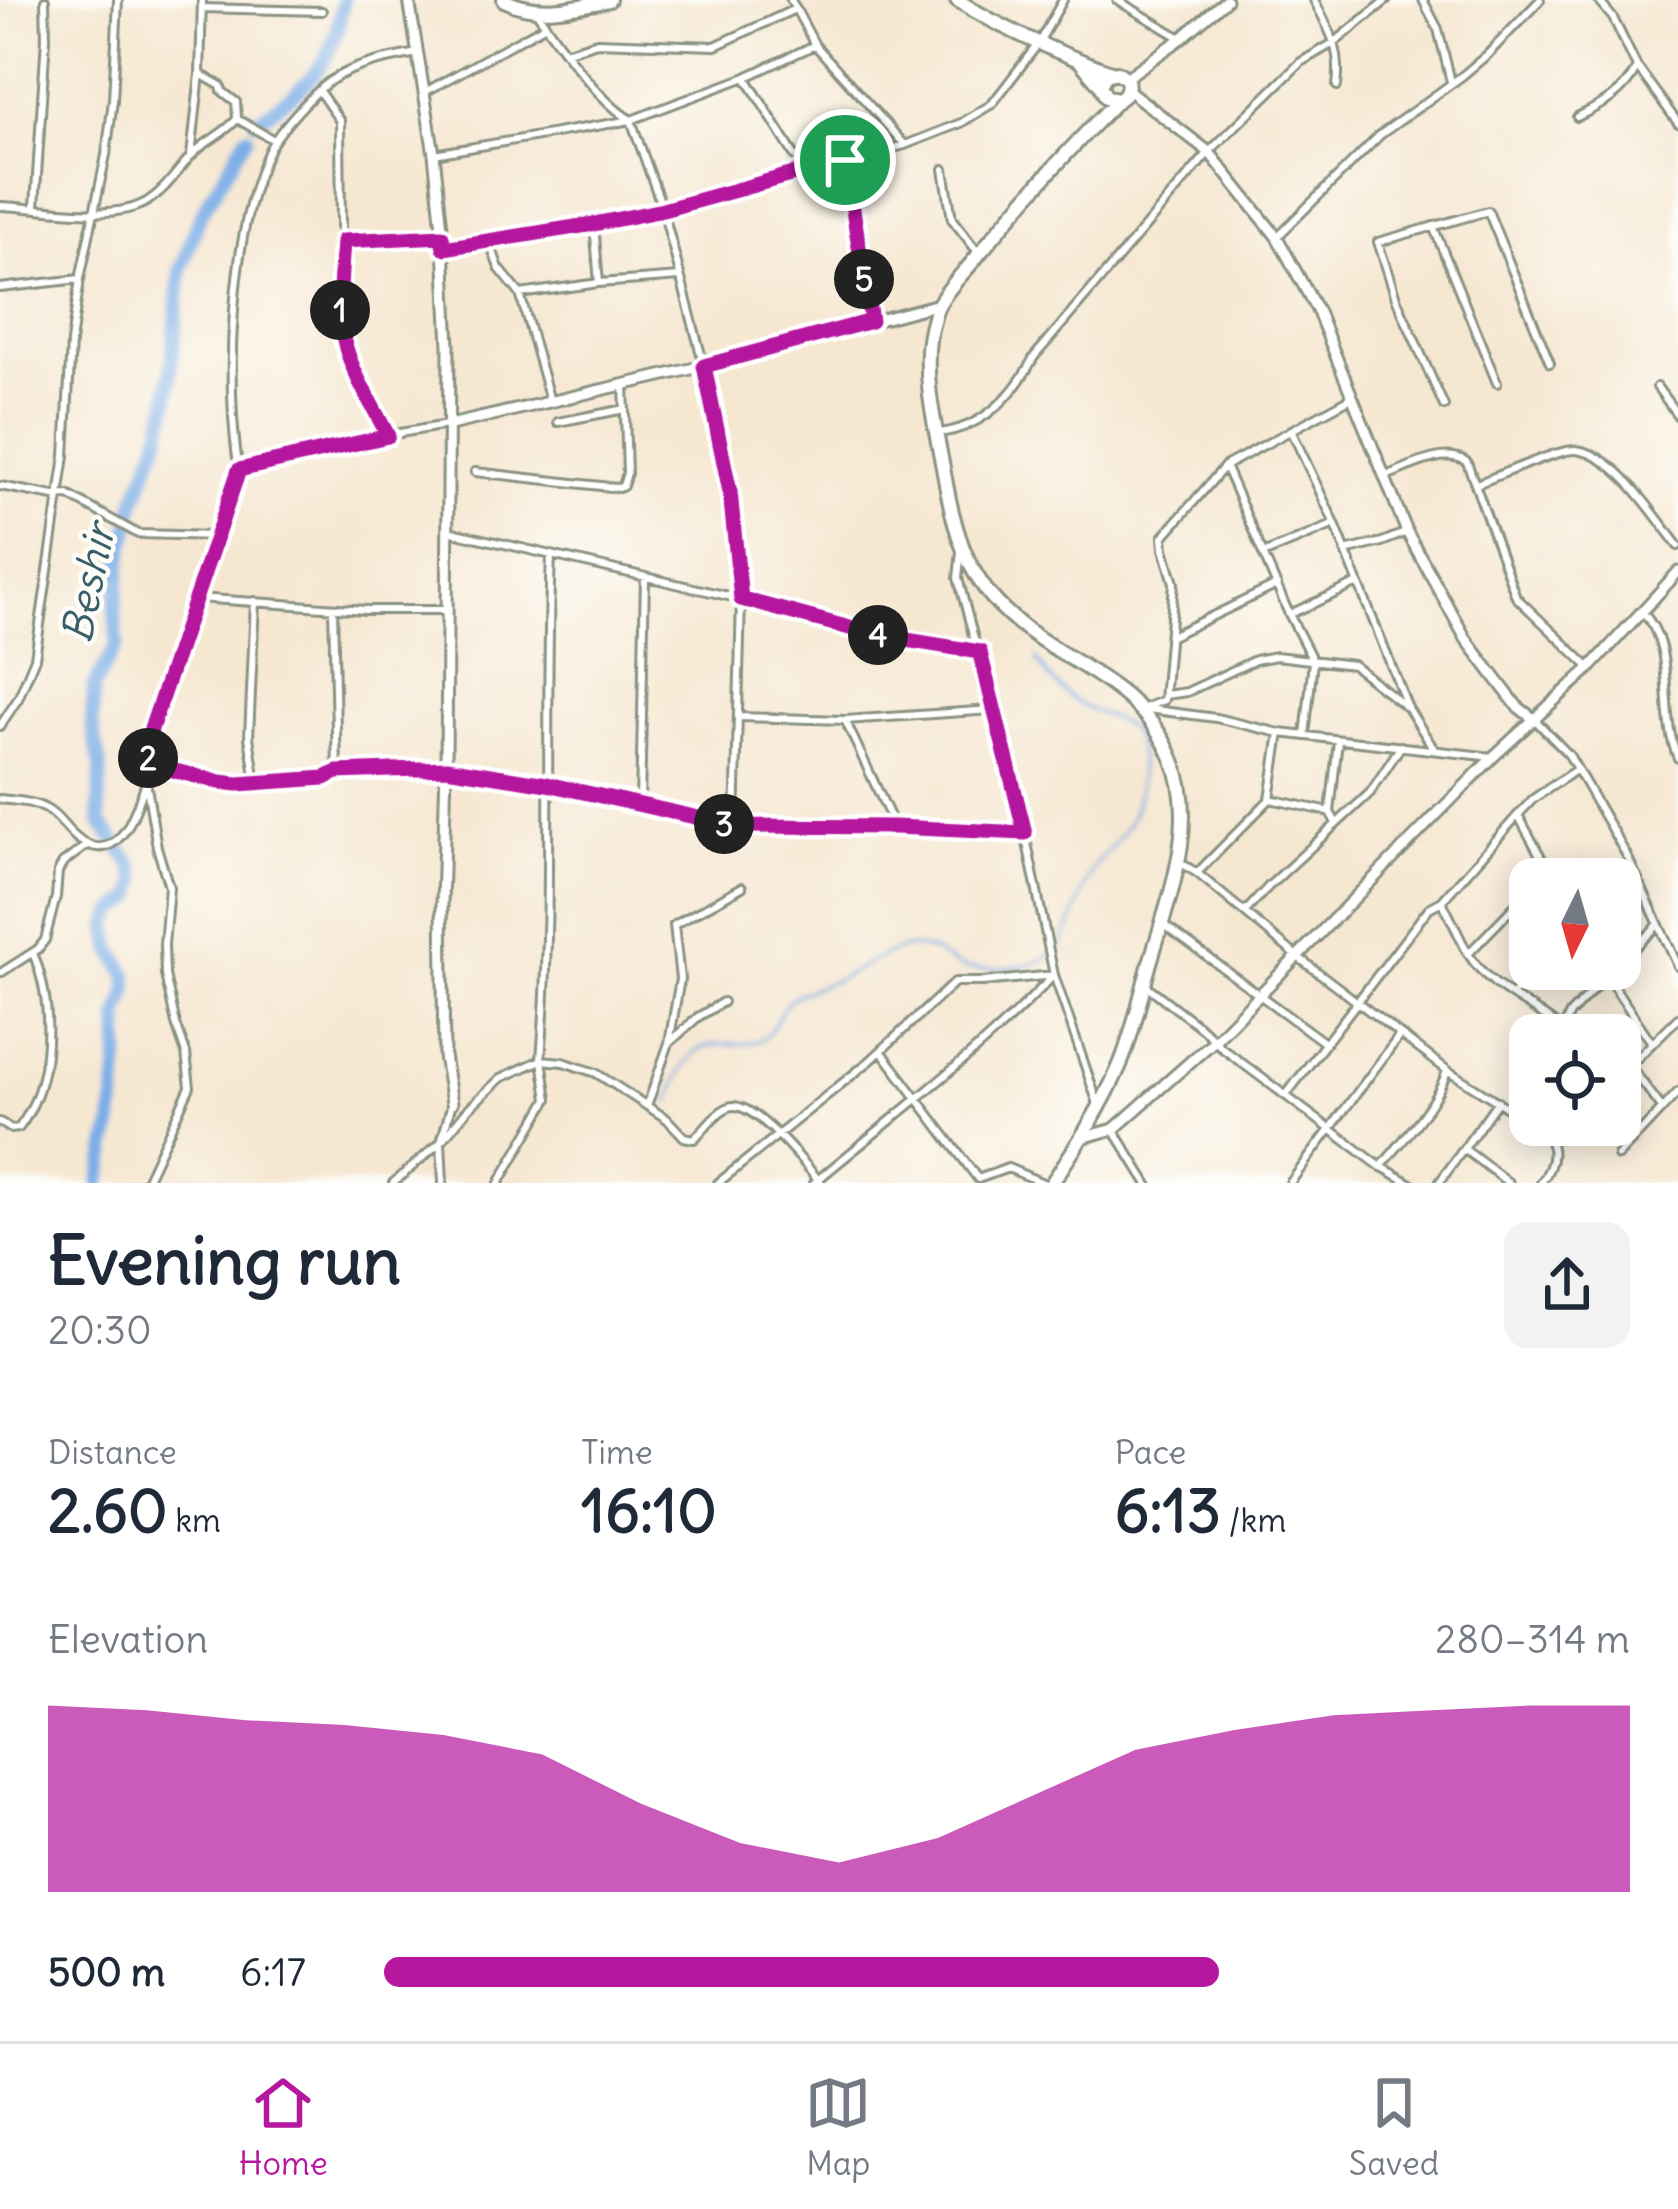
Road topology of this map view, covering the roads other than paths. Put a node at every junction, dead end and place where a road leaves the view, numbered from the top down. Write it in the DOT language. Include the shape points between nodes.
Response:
graph roads {
  1 [pos="45,0"];
  2 [pos="118,0"];
  3 [pos="409,0"];
  4 [pos="504,0"];
  5 [pos="609,0"];
  6 [pos="957,0"];
  7 [pos="1063,0"];
  8 [pos="1117,0"];
  9 [pos="1226,0"];
  10 [pos="1314,0"];
  11 [pos="1387,0"];
  12 [pos="1423,0"];
  13 [pos="1540,0"];
  14 [pos="1598,0"];
  15 [pos="202,4"];
  16 [pos="793,4"];
  17 [pos="536,10"];
  18 [pos="322,11"];
  19 [pos="546,26"];
  20 [pos="1182,38"];
  21 [pos="1335,42"];
  22 [pos="1038,44"];
  23 [pos="815,45"];
  24 [pos="418,52"];
  25 [pos="567,52"];
  26 [pos="1079,60"];
  27 [pos="1637,67"];
  28 [pos="1111,72"];
  29 [pos="200,74"];
  30 [pos="746,77"];
  31 [pos="1451,82"];
  32 [pos="1337,86"];
  33 [pos="1101,88"];
  34 [pos="1124,89"];
  35 [pos="320,91"];
  36 [pos="424,92"];
  37 [pos="1577,117"];
  38 [pos="237,119"];
  39 [pos="631,120"];
  40 [pos="1678,123"];
  41 [pos="1090,127"];
  42 [pos="274,140"];
  43 [pos="905,145"];
  44 [pos="1209,152"];
  45 [pos="434,154"];
  46 [pos="191,155"];
  47 [pos="845,160"];
  48 [pos="944,169"];
  49 [pos="805,172"];
  50 [pos="0,206"];
  51 [pos="34,207"];
  52 [pos="663,210"];
  53 [pos="96,211"];
  54 [pos="594,224"];
  55 [pos="1432,225"];
  56 [pos="1277,237"];
  57 [pos="343,241"];
  58 [pos="489,241"];
  59 [pos="443,242"];
  60 [pos="980,254"];
  61 [pos="680,277"];
  62 [pos="80,279"];
  63 [pos="599,283"];
  64 [pos="0,288"];
  65 [pos="520,294"];
  66 [pos="939,304"];
  67 [pos="871,321"];
  68 [pos="1550,363"];
  69 [pos="704,366"];
  70 [pos="1498,383"];
  71 [pos="624,384"];
  72 [pos="1658,387"];
  73 [pos="1351,398"];
  74 [pos="550,401"];
  75 [pos="1444,406"];
  76 [pos="625,409"];
  77 [pos="1678,416"];
  78 [pos="558,422"];
  79 [pos="450,424"];
  80 [pos="1292,430"];
  81 [pos="937,434"];
  82 [pos="388,436"];
  83 [pos="1226,466"];
  84 [pos="239,470"];
  85 [pos="475,472"];
  86 [pos="1383,477"];
  87 [pos="1476,484"];
  88 [pos="0,486"];
  89 [pos="59,496"];
  90 [pos="1334,524"];
  91 [pos="448,531"];
  92 [pos="1406,532"];
  93 [pos="218,536"];
  94 [pos="1678,546"];
  95 [pos="961,548"];
  96 [pos="1345,551"];
  97 [pos="1264,554"];
  98 [pos="551,556"];
  99 [pos="1678,572"];
  100 [pos="645,578"];
  101 [pos="1358,583"];
  102 [pos="1277,585"];
  103 [pos="197,598"];
  104 [pos="741,599"];
  105 [pos="255,602"];
  106 [pos="333,608"];
  107 [pos="447,610"];
  108 [pos="1642,612"];
  109 [pos="1289,614"];
  110 [pos="1169,637"];
  111 [pos="980,652"];
  112 [pos="1313,662"];
  113 [pos="1590,668"];
  114 [pos="1164,694"];
  115 [pos="1408,708"];
  116 [pos="1142,709"];
  117 [pos="992,710"];
  118 [pos="738,717"];
  119 [pos="845,720"];
  120 [pos="1535,720"];
  121 [pos="0,726"];
  122 [pos="1280,733"];
  123 [pos="1306,736"];
  124 [pos="1338,741"];
  125 [pos="1401,746"];
  126 [pos="1435,749"];
  127 [pos="1493,757"];
  128 [pos="1678,758"];
  129 [pos="147,764"];
  130 [pos="446,768"];
  131 [pos="1577,769"];
  132 [pos="337,772"];
  133 [pos="146,781"];
  134 [pos="256,782"];
  135 [pos="547,784"];
  136 [pos="0,800"];
  137 [pos="1270,800"];
  138 [pos="640,805"];
  139 [pos="1330,812"];
  140 [pos="1518,815"];
  141 [pos="1336,824"];
  142 [pos="735,826"];
  143 [pos="895,827"];
  144 [pos="1025,833"];
  145 [pos="87,845"];
  146 [pos="1542,858"];
  147 [pos="1178,861"];
  148 [pos="1197,873"];
  149 [pos="742,887"];
  150 [pos="1442,901"];
  151 [pos="1244,912"];
  152 [pos="1509,912"];
  153 [pos="1161,923"];
  154 [pos="1658,925"];
  155 [pos="1641,942"];
  156 [pos="33,952"];
  157 [pos="1468,954"];
  158 [pos="1298,957"];
  159 [pos="0,961"];
  160 [pos="1678,965"];
  161 [pos="1,974"];
  162 [pos="1054,974"];
  163 [pos="1144,984"];
  164 [pos="1517,990"];
  165 [pos="1593,990"];
  166 [pos="1621,990"];
  167 [pos="1512,995"];
  168 [pos="1259,996"];
  169 [pos="1358,1001"];
  170 [pos="723,1002"];
  171 [pos="1539,1014"];
  172 [pos="1570,1014"];
  173 [pos="1678,1018"];
  174 [pos="1400,1035"];
  175 [pos="1215,1040"];
  176 [pos="669,1043"];
  177 [pos="1325,1043"];
  178 [pos="1652,1043"];
  179 [pos="882,1052"];
  180 [pos="1641,1054"];
  181 [pos="542,1060"];
  182 [pos="1448,1070"];
  183 [pos="1641,1080"];
  184 [pos="1678,1092"];
  185 [pos="1286,1094"];
  186 [pos="918,1098"];
  187 [pos="1498,1101"];
  188 [pos="452,1103"];
  189 [pos="647,1106"];
  190 [pos="1099,1107"];
  191 [pos="1509,1108"];
  192 [pos="1662,1108"];
  193 [pos="0,1122"];
  194 [pos="1330,1129"];
  195 [pos="1114,1130"];
  196 [pos="778,1136"];
  197 [pos="1082,1138"];
  198 [pos="441,1142"];
  199 [pos="1552,1146"];
  200 [pos="1463,1150"];
  201 [pos="1618,1156"];
  202 [pos="1381,1167"];
  203 [pos="1030,1176"];
  204 [pos="1293,1179"];
  205 [pos="974,1181"];
  206 [pos="818,1182"];
  207 [pos="145,1183"];
  208 [pos="393,1183"];
  209 [pos="443,1183"];
  210 [pos="499,1183"];
  211 [pos="718,1183"];
  212 [pos="1022,1183"];
  213 [pos="1043,1183"];
  214 [pos="1052,1183"];
  215 [pos="1147,1183"];
  216 [pos="1306,1183"];
  217 [pos="1410,1183"];
  218 [pos="1439,1183"];
  219 [pos="1509,1183"];
  220 [pos="1541,1183"];
  1 -- 51 [label="street"];
  2 -- 53 [label="street"];
  3 -- 24 [label="main road"];
  4 -- 17 [label="highway"];
  5 -- 17 [label="highway"];
  6 -- 22 [label="highway"];
  7 -- 22 [label="street"];
  8 -- 20 [label="street"];
  9 -- 20 [label="main road"];
  10 -- 21 [label="street"];
  11 -- 21 [label="street"];
  12 -- 31 [label="street"];
  13 -- 31 [label="street"];
  14 -- 27 [label="street"];
  15 -- 18 [label="street"];
  15 -- 29 [label="street"];
  16 -- 23 [label="street"];
  16 -- 25 [label="street" via="715,46 610,42"];
  17 -- 19 [label="street"];
  19 -- 25 [label="street"];
  19 -- 36 [label="street"];
  20 -- 34 [label="main road"];
  21 -- 32 [label="street"];
  21 -- 44 [label="street" via="1301,62"];
  22 -- 26 [label="highway"];
  22 -- 43 [label="street" via="992,104"];
  23 -- 30 [label="street"];
  23 -- 43 [label="street"];
  24 -- 35 [label="street" via="362,67"];
  24 -- 36 [label="main road"];
  25 -- 39 [label="street"];
  26 -- 28 [label="highway"];
  26 -- 33 [label="highway"];
  27 -- 37 [label="street" via="1605,104"];
  27 -- 40 [label="street"];
  28 -- 33 [label="highway"];
  28 -- 34 [label="highway" via="1122,74"];
  29 -- 38 [label="street" via="236,103"];
  29 -- 46 [label="street"];
  30 -- 39 [label="street"];
  30 -- 49 [label="street"];
  31 -- 56 [label="street" via="1380,135"];
  33 -- 34 [label="highway" via="1106,97"];
  33 -- 41 [label="highway"];
  34 -- 41 [label="highway"];
  34 -- 44 [label="main road"];
  35 -- 42 [label="street"];
  35 -- 57 [label="street" via="340,121"];
  36 -- 45 [label="main road"];
  38 -- 42 [label="street"];
  38 -- 46 [label="street"];
  39 -- 45 [label="street"];
  39 -- 52 [label="street"];
  41 -- 60 [label="highway"];
  42 -- 84 [label="street" via="239,269 232,348"];
  43 -- 47 [label="street"];
  44 -- 56 [label="main road"];
  44 -- 81 [label="street" via="1034,357 1019,385 988,415"];
  45 -- 59 [label="main road"];
  46 -- 53 [label="street" via="150,200"];
  47 -- 49 [label="street"];
  47 -- 67 [label="street"];
  48 -- 60 [label="street" via="952,219"];
  49 -- 52 [label="street"];
  50 -- 51 [label="street"];
  51 -- 53 [label="street"];
  52 -- 54 [label="street"];
  52 -- 61 [label="street"];
  53 -- 62 [label="street"];
  54 -- 58 [label="street"];
  54 -- 63 [label="street"];
  55 -- 68 [label="street" via="1488,211"];
  55 -- 70 [label="street"];
  55 -- 75 [label="street" via="1378,242"];
  56 -- 73 [label="main road"];
  57 -- 59 [label="street"];
  57 -- 82 [label="street" via="343,333"];
  58 -- 59 [label="street"];
  58 -- 65 [label="street"];
  59 -- 79 [label="main road"];
  60 -- 66 [label="highway"];
  61 -- 63 [label="street"];
  61 -- 69 [label="street"];
  62 -- 64 [label="street"];
  62 -- 89 [label="street"];
  63 -- 65 [label="street"];
  65 -- 74 [label="street"];
  66 -- 67 [label="main road"];
  66 -- 81 [label="highway" via="928,365"];
  67 -- 69 [label="main road"];
  69 -- 71 [label="main road"];
  69 -- 104 [label="street"];
  71 -- 74 [label="main road"];
  71 -- 76 [label="street"];
  72 -- 77 [label="street"];
  73 -- 80 [label="street"];
  73 -- 86 [label="main road"];
  74 -- 79 [label="main road"];
  76 -- 78 [label="street"];
  76 -- 85 [label="street" via="627,473 619,488"];
  79 -- 82 [label="street"];
  79 -- 91 [label="main road"];
  80 -- 83 [label="street"];
  80 -- 90 [label="street"];
  81 -- 95 [label="highway"];
  82 -- 84 [label="street"];
  83 -- 97 [label="street"];
  83 -- 110 [label="street" via="1163,537 1174,583"];
  84 -- 93 [label="street"];
  86 -- 87 [label="street" via="1459,456"];
  86 -- 92 [label="main road"];
  87 -- 94 [label="street" via="1576,450 1612,468"];
  87 -- 113 [label="street" via="1520,602"];
  88 -- 89 [label="street"];
  89 -- 93 [label="street" via="138,534"];
  89 -- 121 [label="street" via="35,658"];
  90 -- 96 [label="street"];
  90 -- 97 [label="street"];
  91 -- 98 [label="street"];
  91 -- 107 [label="main road"];
  92 -- 96 [label="street"];
  92 -- 120 [label="main road" via="1466,639"];
  93 -- 103 [label="street"];
  95 -- 111 [label="street" via="958,578"];
  95 -- 116 [label="highway" via="1005,611"];
  96 -- 101 [label="street"];
  97 -- 102 [label="street"];
  98 -- 100 [label="street"];
  98 -- 135 [label="street"];
  99 -- 108 [label="main road"];
  100 -- 104 [label="street"];
  100 -- 138 [label="street"];
  101 -- 109 [label="street"];
  101 -- 115 [label="street"];
  102 -- 109 [label="street"];
  102 -- 110 [label="street"];
  103 -- 105 [label="street"];
  103 -- 129 [label="street" via="151,729"];
  104 -- 111 [label="street"];
  104 -- 118 [label="street"];
  105 -- 106 [label="street"];
  105 -- 134 [label="street" via="249,737"];
  106 -- 107 [label="street"];
  106 -- 132 [label="street"];
  107 -- 130 [label="main road"];
  108 -- 113 [label="main road"];
  108 -- 128 [label="street" via="1663,637 1669,736"];
  109 -- 112 [label="street"];
  110 -- 114 [label="street"];
  111 -- 117 [label="street"];
  112 -- 114 [label="street" via="1266,656 1187,692"];
  112 -- 115 [label="street" via="1353,665"];
  112 -- 123 [label="street"];
  113 -- 120 [label="main road"];
  114 -- 116 [label="street"];
  115 -- 126 [label="street"];
  116 -- 122 [label="street"];
  116 -- 147 [label="highway" via="1181,787"];
  117 -- 119 [label="street"];
  117 -- 144 [label="street"];
  118 -- 119 [label="street"];
  118 -- 142 [label="street"];
  119 -- 143 [label="street"];
  120 -- 127 [label="main road"];
  120 -- 131 [label="street"];
  122 -- 123 [label="street"];
  122 -- 137 [label="street"];
  123 -- 124 [label="street"];
  124 -- 125 [label="street"];
  124 -- 139 [label="street"];
  125 -- 126 [label="street"];
  125 -- 141 [label="street" via="1382,779"];
  126 -- 127 [label="street"];
  127 -- 158 [label="main road"];
  129 -- 133 [label="street"];
  129 -- 134 [label="street"];
  130 -- 132 [label="street"];
  130 -- 135 [label="street"];
  130 -- 188 [label="main road" via="444,1056"];
  131 -- 140 [label="street"];
  131 -- 154 [label="street"];
  132 -- 134 [label="street"];
  133 -- 145 [label="street" via="123,836 104,847"];
  133 -- 207 [label="street" via="169,887 165,975 190,1087"];
  135 -- 138 [label="street"];
  135 -- 181 [label="street"];
  136 -- 145 [label="street" via="52,812"];
  137 -- 139 [label="street"];
  137 -- 148 [label="street"];
  138 -- 142 [label="street"];
  139 -- 141 [label="street"];
  140 -- 146 [label="street"];
  140 -- 150 [label="street"];
  141 -- 151 [label="street"];
  142 -- 143 [label="street"];
  143 -- 144 [label="street"];
  144 -- 162 [label="street"];
  145 -- 156 [label="street" via="58,872 48,933"];
  147 -- 148 [label="street"];
  147 -- 153 [label="highway"];
  148 -- 151 [label="street"];
  149 -- 176 [label="street" via="674,925 680,979"];
  150 -- 157 [label="street"];
  150 -- 169 [label="street"];
  151 -- 158 [label="street"];
  152 -- 157 [label="street"];
  153 -- 163 [label="highway"];
  153 -- 168 [label="street"];
  154 -- 155 [label="street"];
  154 -- 160 [label="street"];
  156 -- 161 [label="street"];
  156 -- 193 [label="street" via="47,1012 38,1089 20,1128"];
  157 -- 167 [label="street"];
  158 -- 168 [label="main road"];
  158 -- 169 [label="street"];
  159 -- 161 [label="street"];
  162 -- 179 [label="street" via="955,982"];
  162 -- 186 [label="street"];
  162 -- 190 [label="street"];
  163 -- 175 [label="street"];
  163 -- 190 [label="highway"];
  164 -- 167 [label="street"];
  165 -- 172 [label="street"];
  166 -- 178 [label="street"];
  167 -- 171 [label="street"];
  168 -- 175 [label="main road"];
  168 -- 177 [label="street"];
  169 -- 174 [label="street"];
  169 -- 177 [label="street"];
  170 -- 176 [label="street"];
  173 -- 178 [label="street"];
  174 -- 182 [label="street"];
  174 -- 194 [label="street"];
  175 -- 185 [label="street"];
  175 -- 195 [label="main road"];
  176 -- 189 [label="street"];
  177 -- 185 [label="street"];
  178 -- 180 [label="street"];
  179 -- 186 [label="street"];
  179 -- 196 [label="street"];
  181 -- 189 [label="street" via="596,1073"];
  181 -- 198 [label="street" via="501,1078"];
  181 -- 210 [label="street" via="548,1099"];
  182 -- 187 [label="street"];
  182 -- 202 [label="street"];
  183 -- 192 [label="street"];
  184 -- 192 [label="street"];
  185 -- 194 [label="street"];
  186 -- 205 [label="street"];
  186 -- 206 [label="street"];
  187 -- 191 [label="street"];
  187 -- 200 [label="street"];
  188 -- 198 [label="street"];
  189 -- 196 [label="street" via="684,1137 694,1139 738,1105"];
  190 -- 197 [label="highway"];
  192 -- 201 [label="street"];
  194 -- 202 [label="street"];
  194 -- 204 [label="street"];
  195 -- 197 [label="main road"];
  195 -- 215 [label="street"];
  196 -- 206 [label="street"];
  196 -- 211 [label="street"];
  197 -- 214 [label="highway"];
  198 -- 208 [label="street"];
  198 -- 209 [label="street"];
  199 -- 220 [label="street"];
  200 -- 218 [label="street"];
  200 -- 219 [label="street"];
  202 -- 217 [label="street"];
  203 -- 205 [label="street" via="1008,1168"];
  203 -- 212 [label="street"];
  203 -- 213 [label="street"];
  204 -- 216 [label="street"];
}
